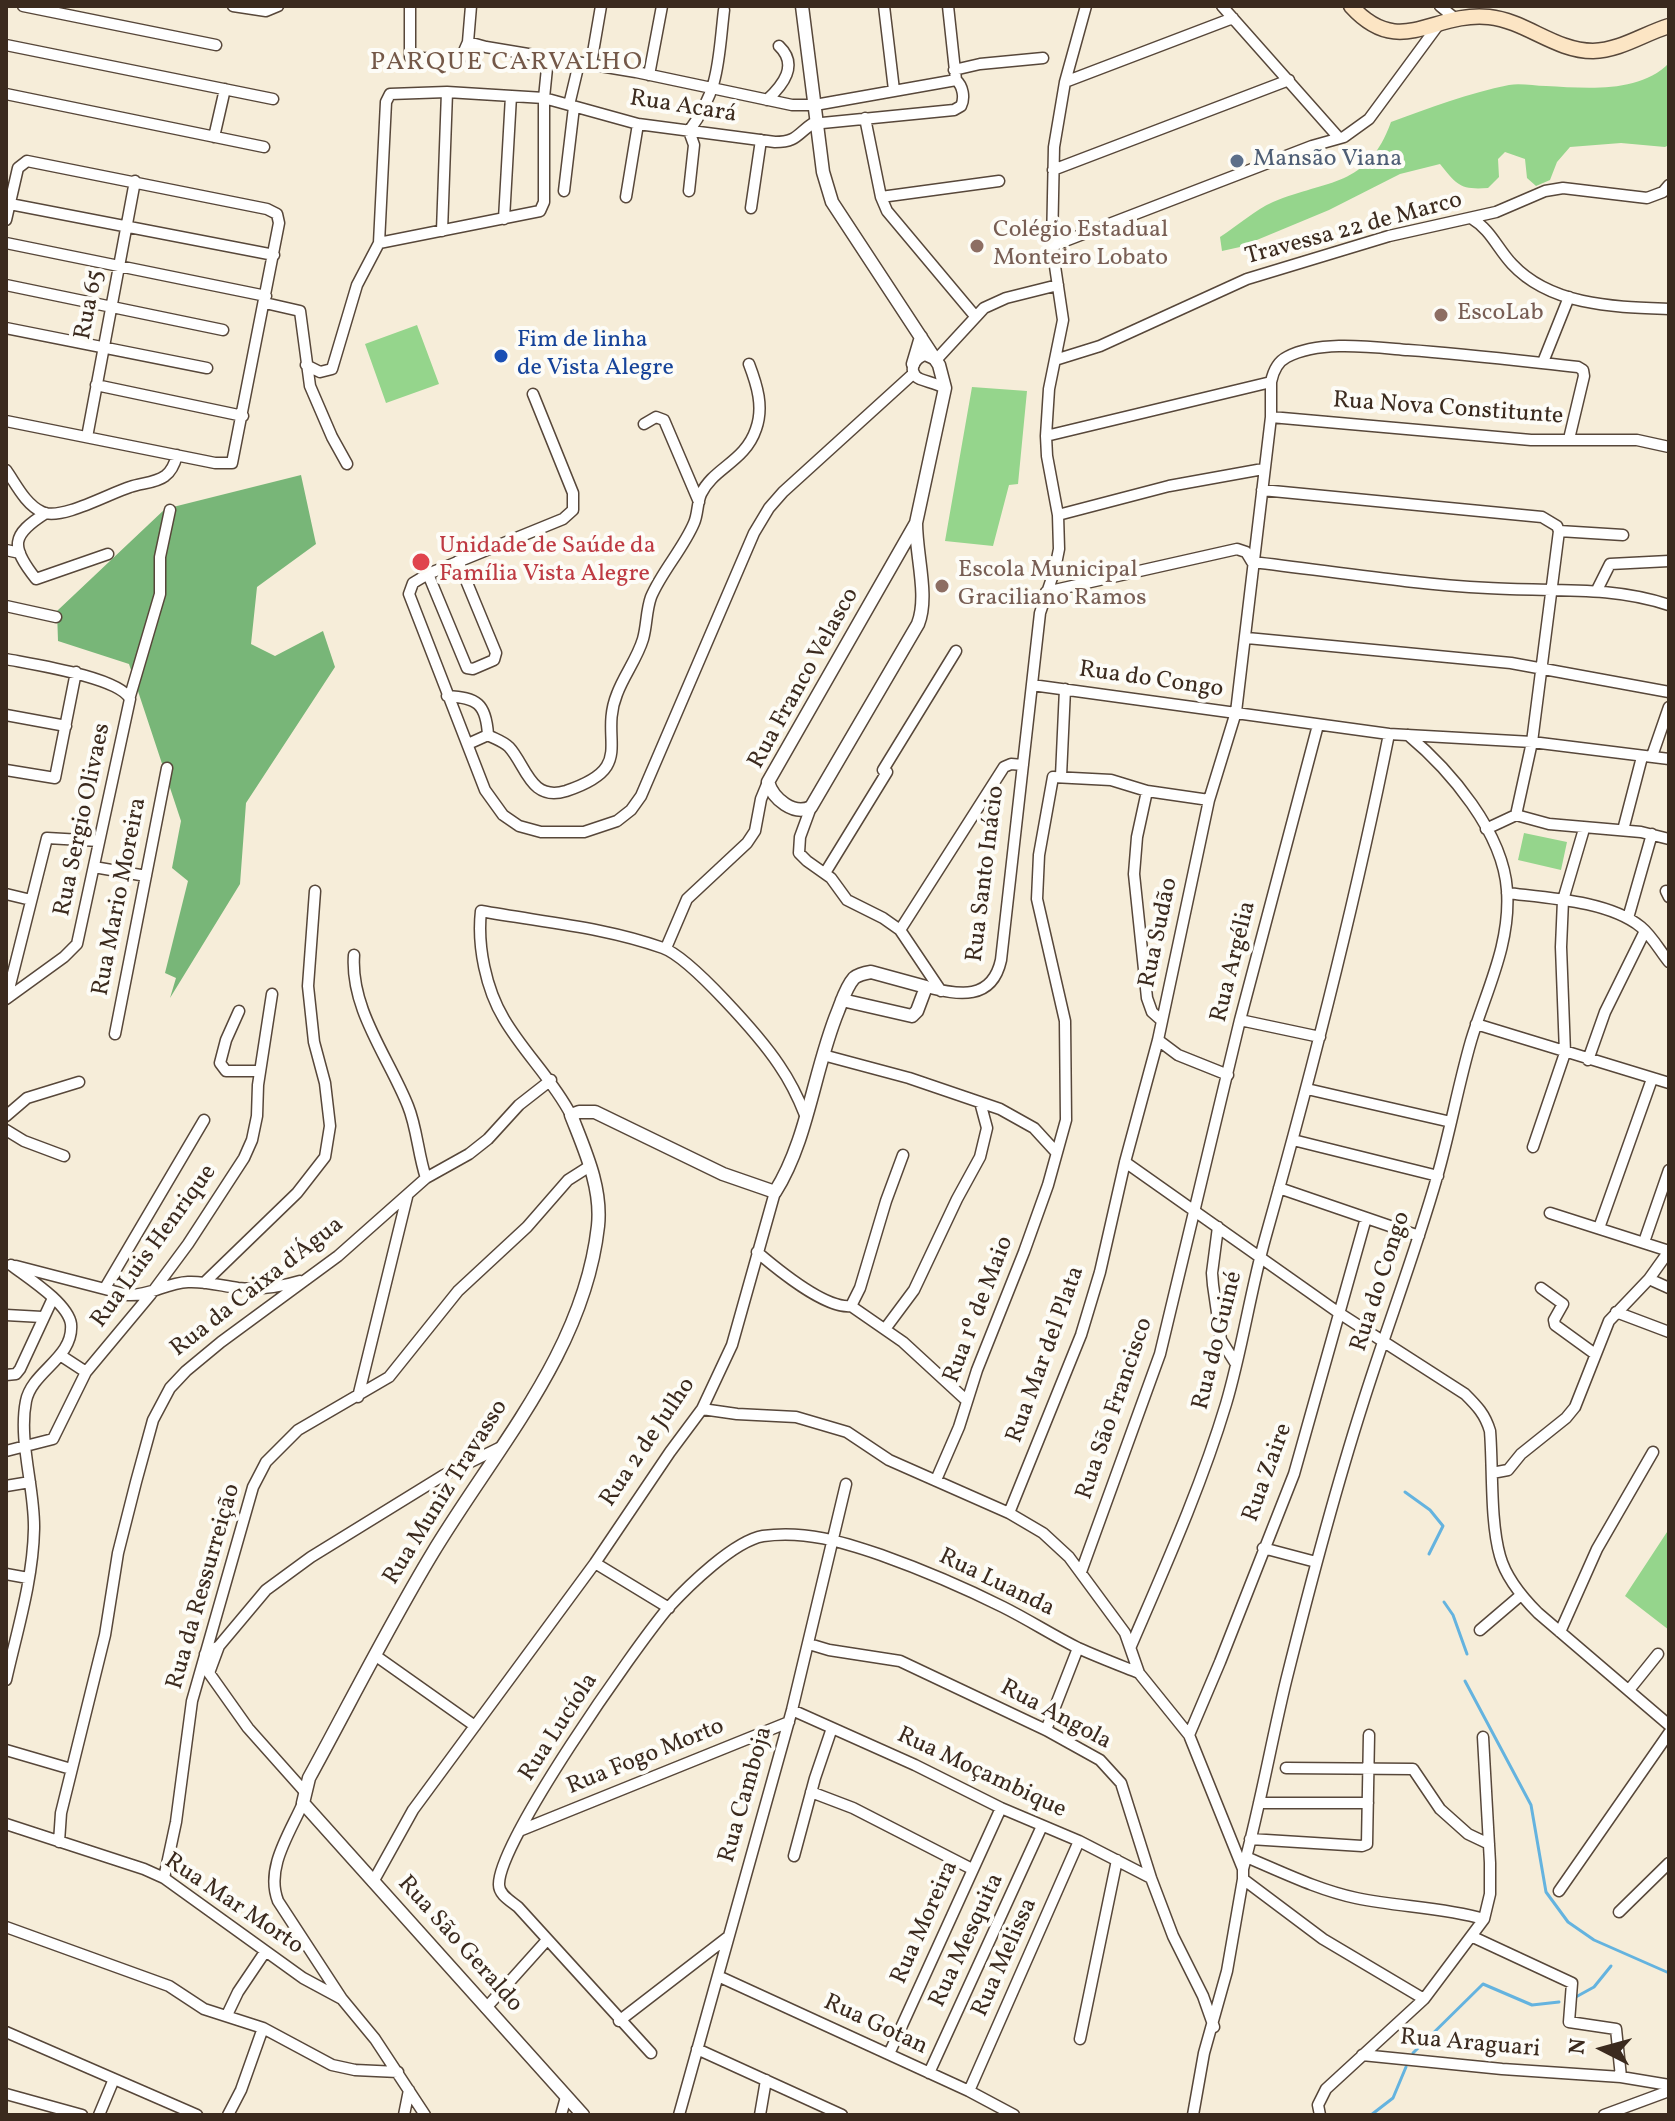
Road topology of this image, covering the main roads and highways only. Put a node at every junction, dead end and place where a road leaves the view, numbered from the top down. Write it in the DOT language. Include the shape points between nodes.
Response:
graph roads {
  1 [pos="1351,6"];
  2 [pos="1669,26"];
  1 -- 2 [label="main road" via="1366,21 1389,31 1491,17 1590,51 1622,46"];
}
